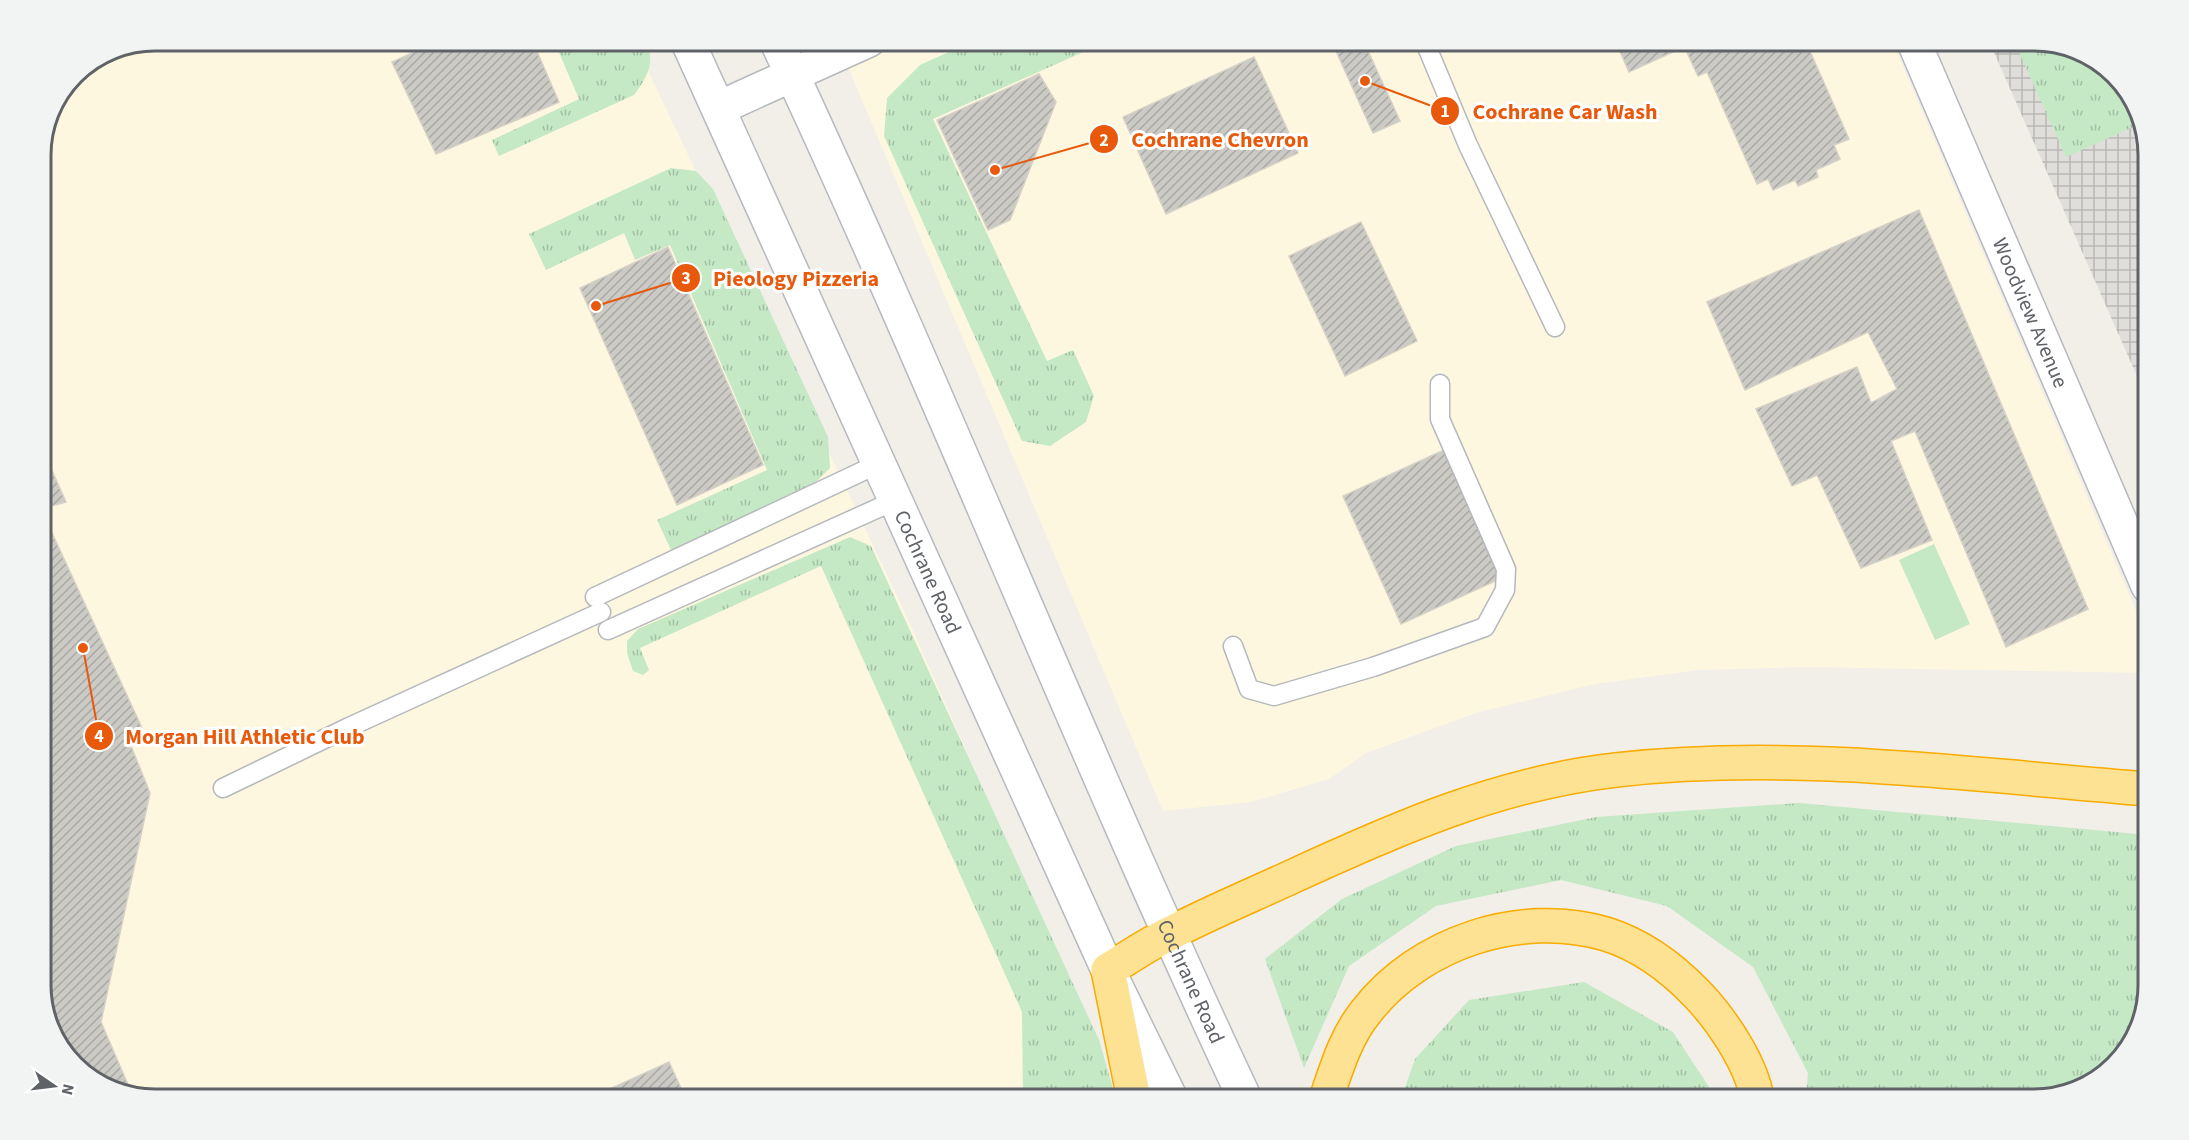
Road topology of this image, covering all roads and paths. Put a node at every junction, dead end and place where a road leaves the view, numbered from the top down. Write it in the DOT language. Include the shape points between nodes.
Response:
graph roads {
  1 [pos="692,51"];
  2 [pos="781,51"];
  3 [pos="846,51"];
  4 [pos="1429,51"];
  5 [pos="1918,51"];
  6 [pos="793,76"];
  7 [pos="719,108"];
  8 [pos="1555,327"];
  9 [pos="1440,384"];
  10 [pos="880,463"];
  11 [pos="896,500"];
  12 [pos="2138,563"];
  13 [pos="608,630"];
  14 [pos="1233,646"];
  15 [pos="224,788"];
  16 [pos="2138,788"];
  17 [pos="1168,934"];
  18 [pos="1108,970"];
  19 [pos="1132,1089"];
  20 [pos="1166,1089"];
  21 [pos="1240,1089"];
  22 [pos="1330,1089"];
  23 [pos="1753,1089"];
  1 -- 7 [label="main road, Cochrane Road"];
  2 -- 6 [label="main road, Cochrane Road"];
  3 -- 6 [label="main road"];
  4 -- 8 [label="lane"];
  5 -- 12 [label="main road, Woodview Avenue"];
  6 -- 7 [label="main road"];
  6 -- 17 [label="main road, Cochrane Road"];
  7 -- 10 [label="main road, Cochrane Road"];
  9 -- 14 [label="lane" via="1440,419 1506,569 1505,590 1485,627 1373,667 1274,696 1249,689"];
  10 -- 11 [label="main road, Cochrane Road"];
  10 -- 15 [label="lane"];
  11 -- 13 [label="lane"];
  11 -- 18 [label="main road, Cochrane Road"];
  16 -- 17 [label="highway" via="1812,763 1683,764 1613,771 1492,795 1430,816"];
  17 -- 18 [label="highway"];
  17 -- 21 [label="main road, Cochrane Road"];
  18 -- 19 [label="highway"];
  18 -- 20 [label="main road, Cochrane Road"];
  22 -- 23 [label="highway" via="1341,1054 1365,1013 1398,978 1446,947 1483,933 1526,927 1569,927 1607,934 1646,952 1679,975 1712,1010 1738,1050"];
}
